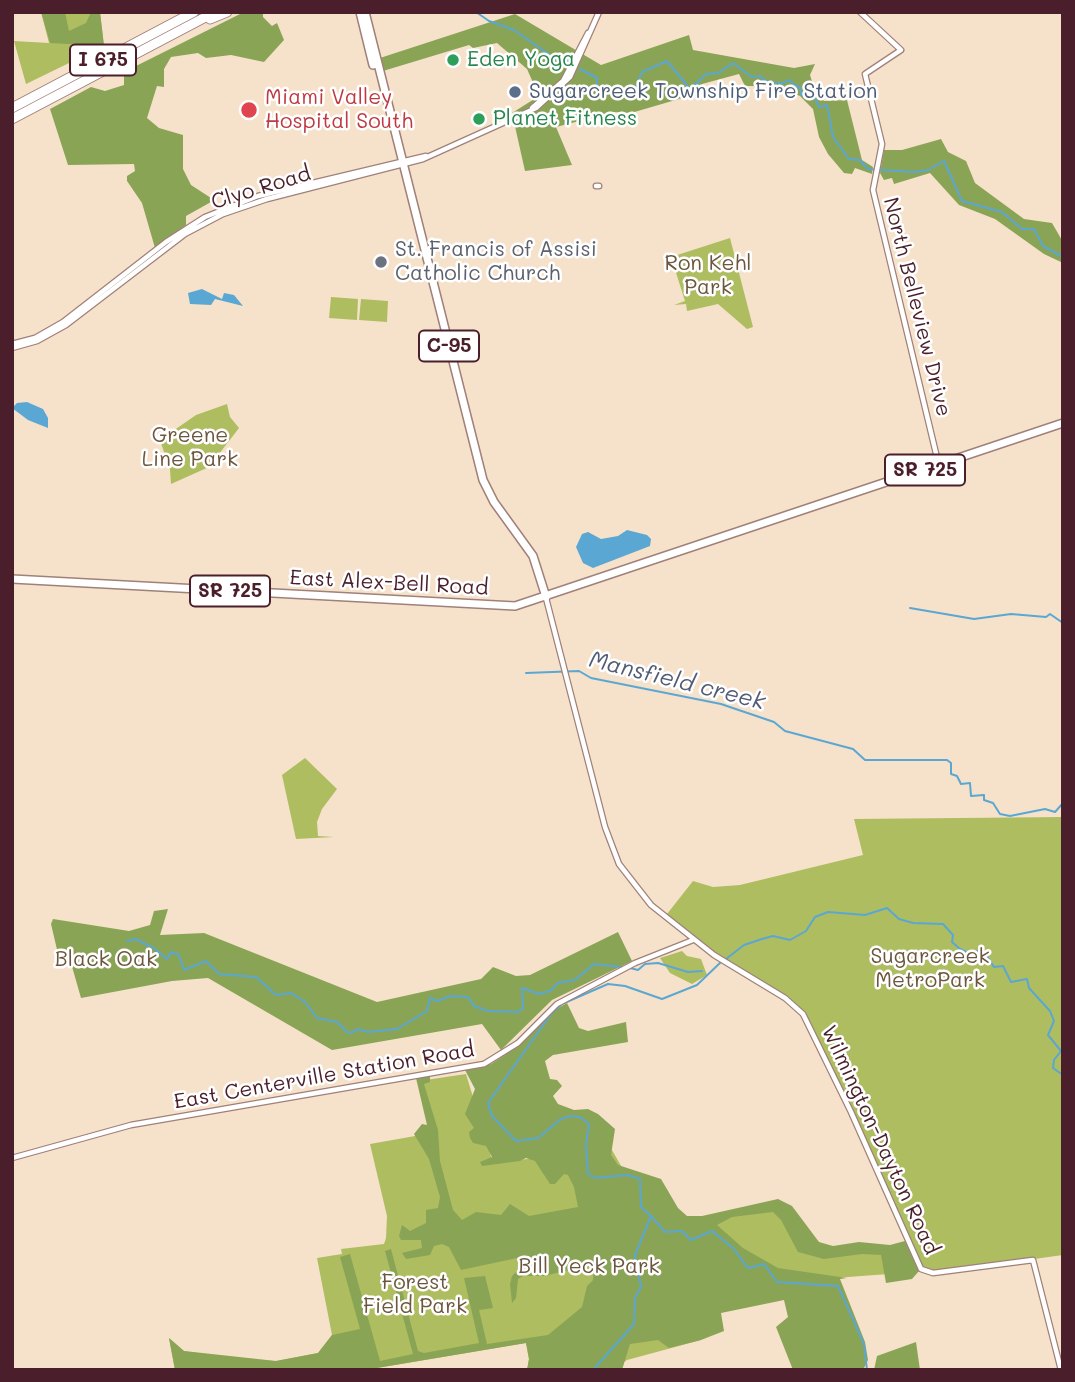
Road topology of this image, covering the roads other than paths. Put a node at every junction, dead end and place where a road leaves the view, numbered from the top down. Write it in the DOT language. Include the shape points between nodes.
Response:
graph roads {
  1 [pos="186,12"];
  2 [pos="194,12"];
  3 [pos="215,12"];
  4 [pos="228,12"];
  5 [pos="360,12"];
  6 [pos="365,12"];
  7 [pos="598,12"];
  8 [pos="860,12"];
  9 [pos="170,36"];
  10 [pos="142,40"];
  11 [pos="12,107"];
  12 [pos="12,119"];
  13 [pos="401,163"];
  14 [pos="12,346"];
  15 [pos="1063,423"];
  16 [pos="939,466"];
  17 [pos="509,522"];
  18 [pos="12,579"];
  19 [pos="545,597"];
  20 [pos="694,940"];
  21 [pos="12,1158"];
  22 [pos="1061,1370"];
  1 -- 10 [label="highway"];
  2 -- 10 [label="highway, I 675"];
  3 -- 9 [label="highway, I 675"];
  4 -- 9 [label="highway"];
  5 -- 13 [label="main road"];
  6 -- 13 [label="main road, C-95"];
  7 -- 13 [label="street, Clyo Road" via="576,69 544,104"];
  8 -- 16 [label="street, North Belleview Drive" via="901,50 865,74 882,144 873,195"];
  9 -- 12 [label="highway, I 675"];
  10 -- 11 [label="highway, I 675"];
  13 -- 14 [label="street, Clyo Road" via="258,196 205,217 64,322"];
  13 -- 17 [label="main road, C-95" via="481,474"];
  13 -- 17 [label="main road, C-95" via="483,490"];
  15 -- 16 [label="main road, SR 725"];
  16 -- 19 [label="main road, SR 725"];
  17 -- 19 [label="main road, C-95" via="533,556"];
  18 -- 19 [label="main road, East Alex-Bell Road / SR 725" via="511,607"];
  19 -- 20 [label="street, Wilmington-Dayton Road" via="615,857 645,900"];
  20 -- 21 [label="street, East Centerville Station Road" via="628,966 552,1006 518,1043 485,1064 131,1125"];
  20 -- 22 [label="street, Wilmington-Dayton Road" via="785,998 805,1017 921,1269 933,1273 1034,1260"];
}
